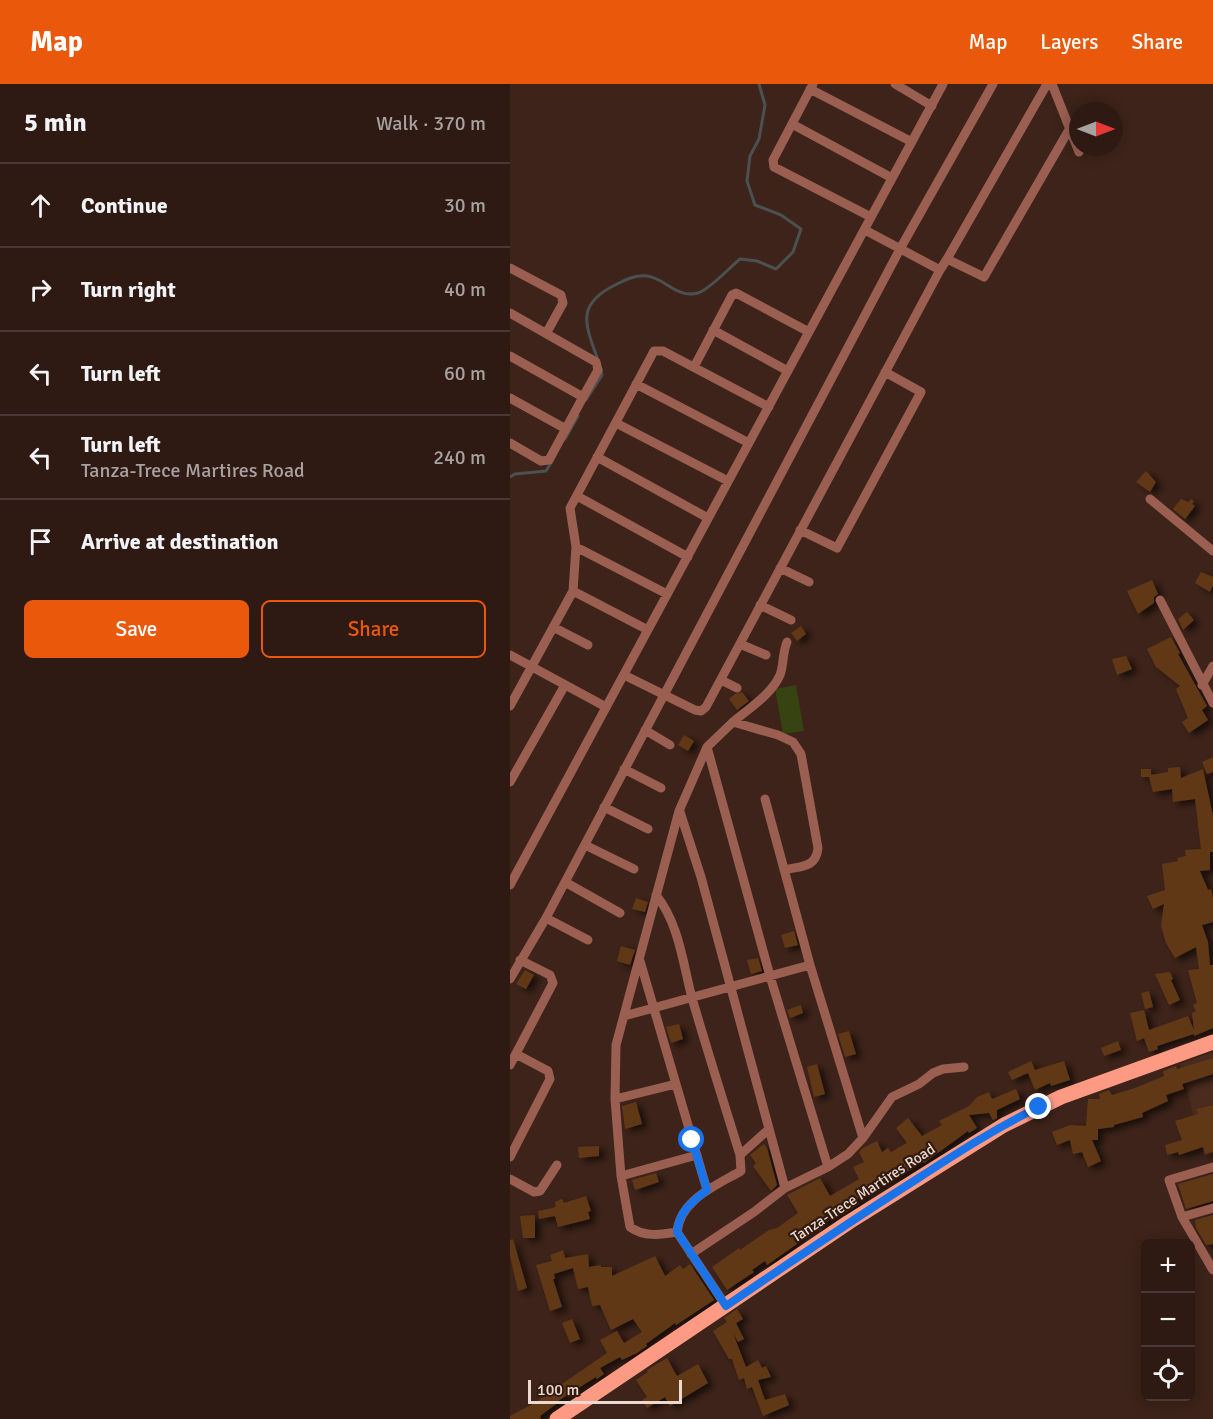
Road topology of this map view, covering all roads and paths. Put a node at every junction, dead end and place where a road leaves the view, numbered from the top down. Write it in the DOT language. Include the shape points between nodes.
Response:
graph roads {
  1 [pos="895,84"];
  2 [pos="944,84"];
  3 [pos="993,84"];
  4 [pos="1047,84"];
  5 [pos="1052,84"];
  6 [pos="812,87"];
  7 [pos="932,106"];
  8 [pos="792,124"];
  9 [pos="1069,126"];
  10 [pos="1069,130"];
  11 [pos="912,142"];
  12 [pos="892,178"];
  13 [pos="871,218"];
  14 [pos="865,230"];
  15 [pos="900,249"];
  16 [pos="947,259"];
  17 [pos="510,268"];
  18 [pos="940,270"];
  19 [pos="510,313"];
  20 [pos="713,330"];
  21 [pos="547,332"];
  22 [pos="809,332"];
  23 [pos="510,356"];
  24 [pos="694,367"];
  25 [pos="788,371"];
  26 [pos="885,372"];
  27 [pos="636,384"];
  28 [pos="583,397"];
  29 [pos="510,398"];
  30 [pos="769,407"];
  31 [pos="616,423"];
  32 [pos="566,429"];
  33 [pos="510,442"];
  34 [pos="749,443"];
  35 [pos="597,457"];
  36 [pos="728,481"];
  37 [pos="577,496"];
  38 [pos="1149,499"];
  39 [pos="708,518"];
  40 [pos="800,530"];
  41 [pos="576,548"];
  42 [pos="1213,550"];
  43 [pos="688,557"];
  44 [pos="780,568"];
  45 [pos="809,582"];
  46 [pos="573,591"];
  47 [pos="667,594"];
  48 [pos="1160,600"];
  49 [pos="760,605"];
  50 [pos="791,620"];
  51 [pos="553,627"];
  52 [pos="648,630"];
  53 [pos="788,642"];
  54 [pos="740,644"];
  55 [pos="588,645"];
  56 [pos="510,655"];
  57 [pos="766,655"];
  58 [pos="531,666"];
  59 [pos="1213,666"];
  60 [pos="624,675"];
  61 [pos="721,680"];
  62 [pos="565,685"];
  63 [pos="1202,685"];
  64 [pos="737,688"];
  65 [pos="665,695"];
  66 [pos="1213,703"];
  67 [pos="510,706"];
  68 [pos="606,707"];
  69 [pos="733,722"];
  70 [pos="645,730"];
  71 [pos="670,745"];
  72 [pos="707,747"];
  73 [pos="624,769"];
  74 [pos="510,782"];
  75 [pos="661,788"];
  76 [pos="765,799"];
  77 [pos="604,807"];
  78 [pos="680,811"];
  79 [pos="648,829"];
  80 [pos="585,845"];
  81 [pos="634,869"];
  82 [pos="784,870"];
  83 [pos="565,882"];
  84 [pos="510,885"];
  85 [pos="656,895"];
  86 [pos="621,913"];
  87 [pos="546,918"];
  88 [pos="588,940"];
  89 [pos="639,958"];
  90 [pos="520,960"];
  91 [pos="810,965"];
  92 [pos="770,976"];
  93 [pos="510,980"];
  94 [pos="730,987"];
  95 [pos="692,997"];
  96 [pos="654,1008"];
  97 [pos="624,1016"];
  98 [pos="1213,1042"];
  99 [pos="516,1054"];
  100 [pos="510,1065"];
  101 [pos="964,1067"];
  102 [pos="676,1084"];
  103 [pos="615,1100"];
  104 [pos="769,1129"];
  105 [pos="863,1138"];
  106 [pos="697,1155"];
  107 [pos="740,1155"];
  108 [pos="510,1157"];
  109 [pos="557,1165"];
  110 [pos="828,1167"];
  111 [pos="1213,1167"];
  112 [pos="621,1176"];
  113 [pos="510,1179"];
  114 [pos="784,1188"];
  115 [pos="707,1190"];
  116 [pos="1213,1208"];
  117 [pos="1182,1217"];
  118 [pos="677,1232"];
  119 [pos="1213,1249"];
  120 [pos="1202,1252"];
  121 [pos="691,1254"];
  122 [pos="1213,1270"];
  123 [pos="726,1306"];
  124 [pos="557,1419"];
  1 -- 7 [label="street"];
  2 -- 7 [label="street"];
  3 -- 15 [label="street"];
  4 -- 16 [label="street"];
  5 -- 9 [label="street"];
  6 -- 8 [label="street"];
  6 -- 11 [label="street"];
  7 -- 11 [label="street"];
  8 -- 12 [label="street"];
  8 -- 13 [label="street" via="773,160 774,167"];
  10 -- 16 [label="street" via="984,277"];
  11 -- 12 [label="street"];
  12 -- 13 [label="street"];
  13 -- 14 [label="street"];
  14 -- 15 [label="street"];
  14 -- 22 [label="street"];
  15 -- 18 [label="street"];
  15 -- 65 [label="street"];
  16 -- 18 [label="street"];
  17 -- 21 [label="street" via="564,299"];
  18 -- 26 [label="street"];
  19 -- 21 [label="street"];
  20 -- 22 [label="street" via="736,293"];
  20 -- 24 [label="street"];
  20 -- 25 [label="street"];
  21 -- 28 [label="street" via="596,362 598,370"];
  22 -- 25 [label="street"];
  23 -- 28 [label="street"];
  24 -- 27 [label="street" via="658,349"];
  24 -- 30 [label="street"];
  25 -- 30 [label="street"];
  26 -- 40 [label="street"];
  26 -- 40 [label="street" via="921,392 837,548"];
  27 -- 31 [label="street"];
  27 -- 34 [label="street"];
  28 -- 32 [label="street"];
  29 -- 32 [label="street"];
  30 -- 34 [label="street"];
  31 -- 35 [label="street"];
  31 -- 36 [label="street"];
  32 -- 33 [label="street" via="545,462"];
  34 -- 36 [label="street"];
  35 -- 37 [label="street"];
  35 -- 39 [label="street"];
  36 -- 39 [label="street"];
  37 -- 41 [label="street" via="570,508"];
  37 -- 43 [label="street"];
  38 -- 42 [label="street"];
  39 -- 43 [label="street"];
  40 -- 44 [label="street"];
  41 -- 46 [label="street"];
  41 -- 47 [label="street"];
  43 -- 47 [label="street"];
  44 -- 45 [label="street"];
  44 -- 49 [label="street"];
  46 -- 51 [label="street"];
  46 -- 52 [label="street"];
  47 -- 52 [label="street"];
  48 -- 63 [label="street"];
  49 -- 50 [label="street"];
  49 -- 54 [label="street"];
  51 -- 55 [label="street"];
  51 -- 58 [label="street"];
  52 -- 60 [label="street"];
  53 -- 69 [label="street" via="778,678"];
  54 -- 57 [label="street"];
  54 -- 61 [label="street"];
  56 -- 58 [label="street"];
  58 -- 62 [label="street"];
  58 -- 67 [label="street"];
  59 -- 63 [label="street"];
  60 -- 65 [label="street"];
  60 -- 68 [label="street"];
  61 -- 64 [label="street"];
  61 -- 65 [label="street" via="701,711"];
  62 -- 68 [label="street"];
  62 -- 74 [label="street"];
  63 -- 66 [label="street"];
  65 -- 70 [label="street"];
  68 -- 84 [label="street"];
  69 -- 72 [label="street"];
  69 -- 82 [label="street" via="793,742 801,754 818,858"];
  70 -- 71 [label="street"];
  70 -- 73 [label="street"];
  72 -- 78 [label="street"];
  72 -- 92 [label="street"];
  73 -- 75 [label="street"];
  73 -- 77 [label="street"];
  76 -- 82 [label="street"];
  77 -- 79 [label="street"];
  77 -- 80 [label="street"];
  78 -- 85 [label="street"];
  78 -- 94 [label="street"];
  80 -- 81 [label="street"];
  80 -- 83 [label="street"];
  82 -- 91 [label="street"];
  83 -- 86 [label="street"];
  83 -- 87 [label="street"];
  85 -- 89 [label="street"];
  85 -- 95 [label="street" via="667,907"];
  87 -- 88 [label="street"];
  87 -- 90 [label="street"];
  89 -- 96 [label="street"];
  89 -- 97 [label="street"];
  90 -- 93 [label="street"];
  90 -- 99 [label="street" via="550,975 554,982"];
  91 -- 92 [label="street"];
  91 -- 105 [label="street"];
  92 -- 94 [label="street"];
  92 -- 110 [label="street"];
  94 -- 95 [label="street"];
  94 -- 104 [label="street"];
  95 -- 96 [label="street"];
  95 -- 107 [label="street"];
  96 -- 97 [label="street"];
  96 -- 102 [label="street"];
  97 -- 103 [label="street" via="616,1045"];
  98 -- 123 [label="main road, Tanza-Trece Martires Road" via="1061,1097 1004,1125 849,1222"];
  99 -- 100 [label="street"];
  99 -- 108 [label="street" via="548,1071 550,1078"];
  101 -- 105 [label="street" via="933,1073 892,1097"];
  102 -- 103 [label="street"];
  102 -- 106 [label="street"];
  103 -- 112 [label="street"];
  104 -- 107 [label="street"];
  104 -- 114 [label="street"];
  105 -- 110 [label="street"];
  106 -- 112 [label="street"];
  106 -- 115 [label="street"];
  107 -- 115 [label="street" via="741,1171"];
  109 -- 113 [label="street" via="540,1191 534,1192"];
  110 -- 114 [label="street"];
  111 -- 117 [label="street" via="1169,1180"];
  112 -- 118 [label="street" via="630,1227 646,1234"];
  114 -- 121 [label="street"];
  115 -- 118 [label="street" via="682,1213"];
  116 -- 117 [label="street"];
  117 -- 120 [label="street"];
  118 -- 121 [label="street"];
  119 -- 120 [label="street"];
  120 -- 122 [label="street"];
  121 -- 123 [label="street"];
  123 -- 124 [label="main road, Tanza-Trece Martires Road"];
}
